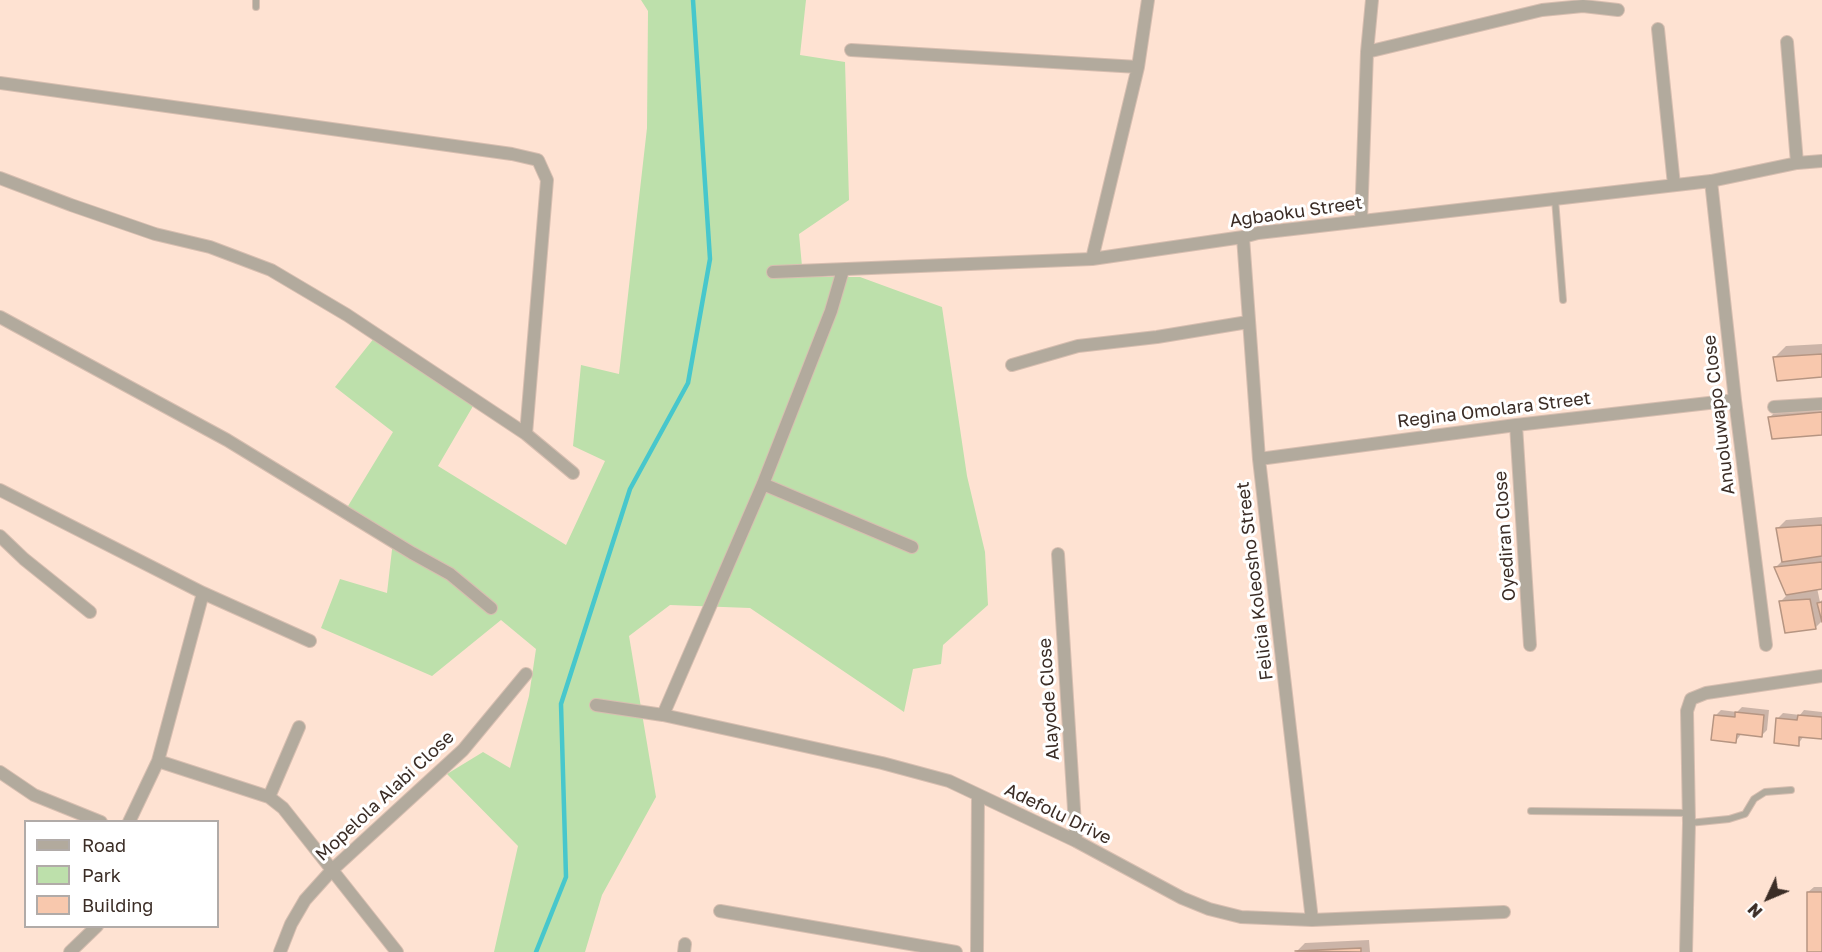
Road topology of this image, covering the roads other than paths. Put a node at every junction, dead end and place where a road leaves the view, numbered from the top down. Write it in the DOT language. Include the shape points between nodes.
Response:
graph roads {
  1 [pos="1148,0"];
  2 [pos="1372,0"];
  3 [pos="1618,10"];
  4 [pos="1658,29"];
  5 [pos="1787,42"];
  6 [pos="851,50"];
  7 [pos="1367,52"];
  8 [pos="1138,67"];
  9 [pos="0,83"];
  10 [pos="1822,161"];
  11 [pos="1797,163"];
  12 [pos="0,178"];
  13 [pos="1711,181"];
  14 [pos="1674,185"];
  15 [pos="1555,198"];
  16 [pos="1361,220"];
  17 [pos="1243,237"];
  18 [pos="1092,259"];
  19 [pos="843,270"];
  20 [pos="773,272"];
  21 [pos="1563,300"];
  22 [pos="0,317"];
  23 [pos="1248,322"];
  24 [pos="1012,365"];
  25 [pos="1735,400"];
  26 [pos="1822,404"];
  27 [pos="1774,407"];
  28 [pos="1516,425"];
  29 [pos="526,434"];
  30 [pos="1259,459"];
  31 [pos="573,473"];
  32 [pos="763,484"];
  33 [pos="0,490"];
  34 [pos="0,536"];
  35 [pos="912,547"];
  36 [pos="1058,554"];
  37 [pos="203,592"];
  38 [pos="491,608"];
  39 [pos="90,612"];
  40 [pos="310,641"];
  41 [pos="1530,645"];
  42 [pos="1766,645"];
  43 [pos="526,674"];
  44 [pos="1822,676"];
  45 [pos="596,705"];
  46 [pos="663,715"];
  47 [pos="299,727"];
  48 [pos="158,761"];
  49 [pos="0,772"];
  50 [pos="1791,790"];
  51 [pos="978,795"];
  52 [pos="269,797"];
  53 [pos="1531,811"];
  54 [pos="1689,818"];
  55 [pos="96,820"];
  56 [pos="130,820"];
  57 [pos="1076,841"];
  58 [pos="332,870"];
  59 [pos="720,911"];
  60 [pos="1504,912"];
  61 [pos="1312,920"];
  62 [pos="96,928"];
  63 [pos="70,952"];
  64 [pos="280,952"];
  65 [pos="397,952"];
  66 [pos="956,952"];
  67 [pos="977,952"];
  68 [pos="1686,952"];
  1 -- 8 [label="street"];
  2 -- 7 [label="street"];
  3 -- 7 [label="street" via="1583,6 1542,10"];
  4 -- 14 [label="street"];
  5 -- 11 [label="street"];
  6 -- 8 [label="street"];
  7 -- 16 [label="street"];
  8 -- 18 [label="street"];
  9 -- 29 [label="street" via="538,160 547,180"];
  10 -- 11 [label="street, Agbaoku Street"];
  11 -- 13 [label="street, Agbaoku Street"];
  12 -- 29 [label="street" via="155,234 210,247 271,270"];
  13 -- 14 [label="street, Agbaoku Street"];
  13 -- 25 [label="street, Anuoluwapo Close"];
  14 -- 15 [label="street, Agbaoku Street"];
  15 -- 16 [label="street, Agbaoku Street"];
  15 -- 21 [label="lane"];
  16 -- 17 [label="street, Agbaoku Street"];
  17 -- 18 [label="street, Agbaoku Street"];
  17 -- 23 [label="street, Felicia Koleosho Street"];
  18 -- 19 [label="street, Agbaoku Street"];
  19 -- 20 [label="street, Agbaoku Street"];
  19 -- 32 [label="street" via="831,311"];
  22 -- 38 [label="street" via="227,440 450,574"];
  23 -- 24 [label="street" via="1078,346"];
  23 -- 30 [label="street, Felicia Koleosho Street"];
  25 -- 28 [label="street, Regina Omolara Street"];
  25 -- 42 [label="street, Anuoluwapo Close"];
  26 -- 27 [label="street"];
  28 -- 30 [label="street, Regina Omolara Street"];
  28 -- 41 [label="street, Oyediran Close"];
  29 -- 31 [label="street"];
  30 -- 61 [label="street, Felicia Koleosho Street"];
  32 -- 35 [label="street"];
  32 -- 46 [label="street"];
  33 -- 37 [label="street"];
  34 -- 39 [label="street"];
  36 -- 57 [label="street, Alayode Close"];
  37 -- 40 [label="street"];
  37 -- 48 [label="street"];
  43 -- 58 [label="street, Mopelola Alabi Close" via="464,750"];
  44 -- 54 [label="street" via="1706,693 1691,699 1687,711"];
  45 -- 46 [label="street, Adefolu Drive"];
  46 -- 51 [label="street, Adefolu Drive" via="882,763 949,781"];
  47 -- 52 [label="street"];
  48 -- 52 [label="street"];
  48 -- 56 [label="street"];
  49 -- 55 [label="street" via="34,795"];
  50 -- 54 [label="lane" via="1765,792 1745,814 1729,819"];
  51 -- 57 [label="street, Adefolu Drive"];
  51 -- 67 [label="street"];
  52 -- 58 [label="street" via="283,808"];
  53 -- 54 [label="lane"];
  54 -- 68 [label="street"];
  57 -- 61 [label="street, Adefolu Drive" via="1209,909 1240,918"];
  58 -- 64 [label="street, Mopelola Alabi Close" via="305,900"];
  58 -- 65 [label="street"];
  59 -- 66 [label="street"];
  60 -- 61 [label="street, Adefolu Drive"];
  62 -- 63 [label="street"];
}
